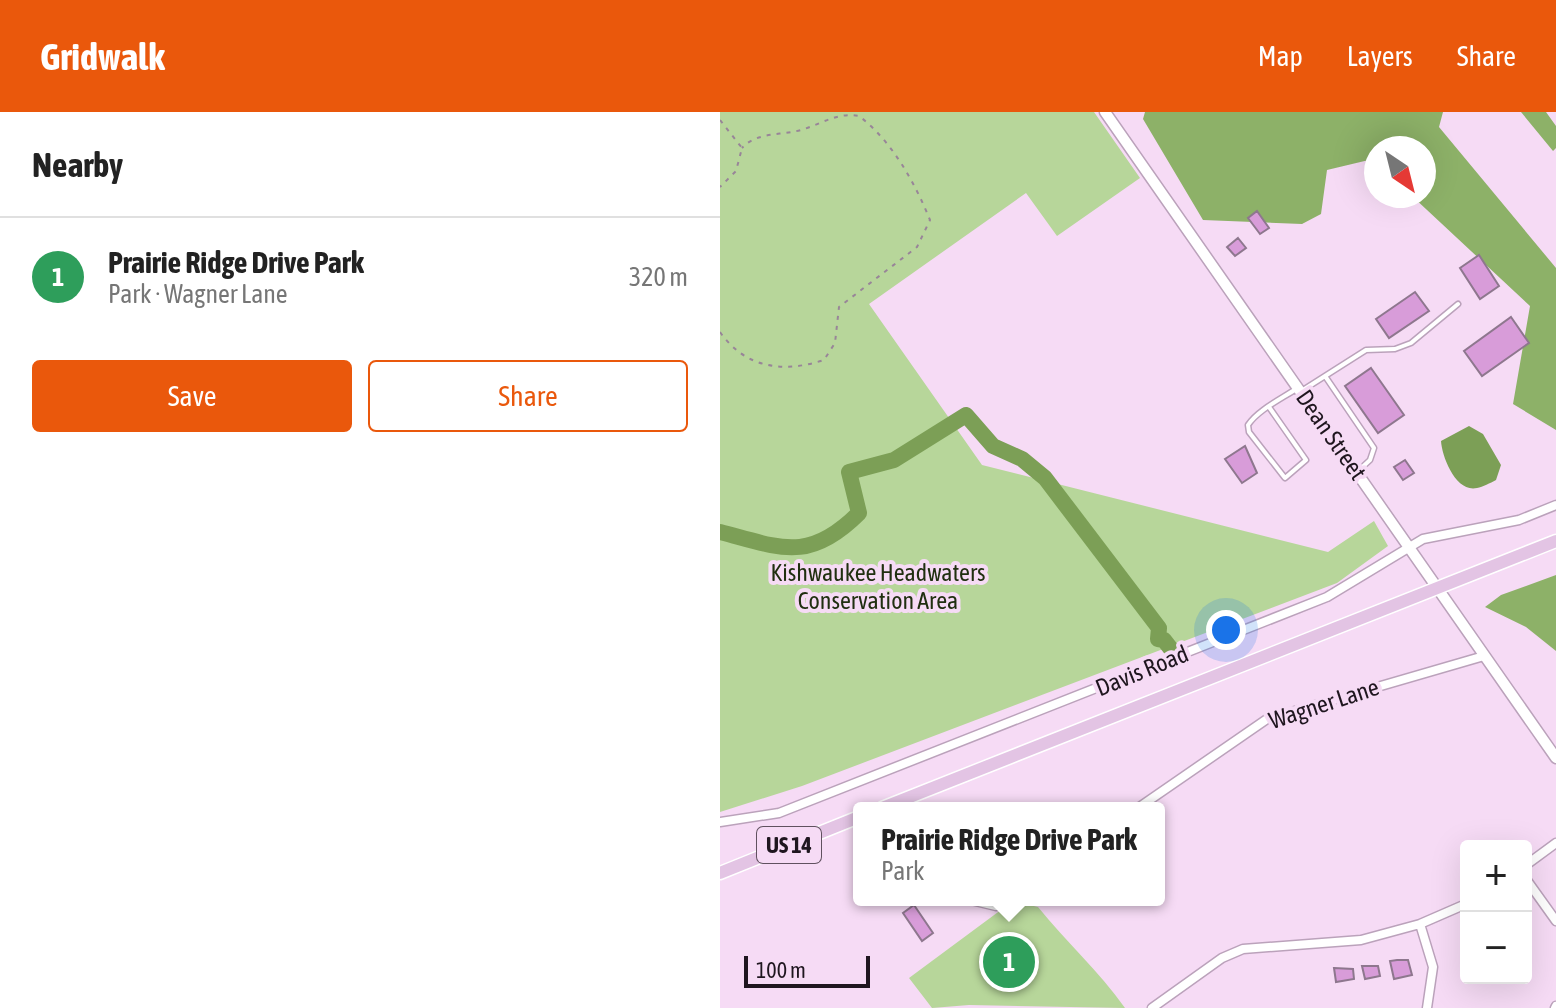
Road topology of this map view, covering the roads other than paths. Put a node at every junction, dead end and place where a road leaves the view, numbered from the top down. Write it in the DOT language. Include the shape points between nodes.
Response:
graph roads {
  1 [pos="1105,112"];
  2 [pos="1458,304"];
  3 [pos="1325,376"];
  4 [pos="1300,390"];
  5 [pos="1269,407"];
  6 [pos="1357,472"];
  7 [pos="1556,505"];
  8 [pos="1556,541"];
  9 [pos="1409,547"];
  10 [pos="1435,590"];
  11 [pos="1484,656"];
  12 [pos="1556,758"];
  13 [pos="897,802"];
  14 [pos="1147,802"];
  15 [pos="853,819"];
  16 [pos="720,822"];
  17 [pos="1556,843"];
  18 [pos="1532,861"];
  19 [pos="720,873"];
  20 [pos="1532,887"];
  21 [pos="1460,907"];
  22 [pos="1556,921"];
  23 [pos="1420,924"];
  24 [pos="1152,1008"];
  25 [pos="1427,1008"];
  1 -- 4 [label="street, Dean Street"];
  2 -- 3 [label="lane" via="1411,343 1366,350"];
  3 -- 4 [label="lane"];
  3 -- 6 [label="lane" via="1374,448"];
  4 -- 5 [label="lane"];
  4 -- 6 [label="street, Dean Street"];
  5 -- 5 [label="lane" via="1252,419 1249,432 1285,478 1306,460"];
  6 -- 9 [label="street, Dean Street"];
  7 -- 9 [label="street, Davis Road" via="1519,520 1437,535"];
  8 -- 10 [label="main road"];
  9 -- 10 [label="street, Dean Street"];
  9 -- 16 [label="street, Davis Road" via="1327,597 779,813"];
  10 -- 11 [label="street, Dean Street"];
  10 -- 13 [label="main road"];
  11 -- 12 [label="street, Dean Street"];
  11 -- 14 [label="street, Wagner Lane" via="1267,719"];
  15 -- 19 [label="main road, US 14"];
  17 -- 18 [label="street"];
  20 -- 22 [label="street"];
  21 -- 23 [label="street"];
  23 -- 24 [label="street" via="1361,940 1243,949"];
  23 -- 25 [label="street" via="1433,967"];
}
